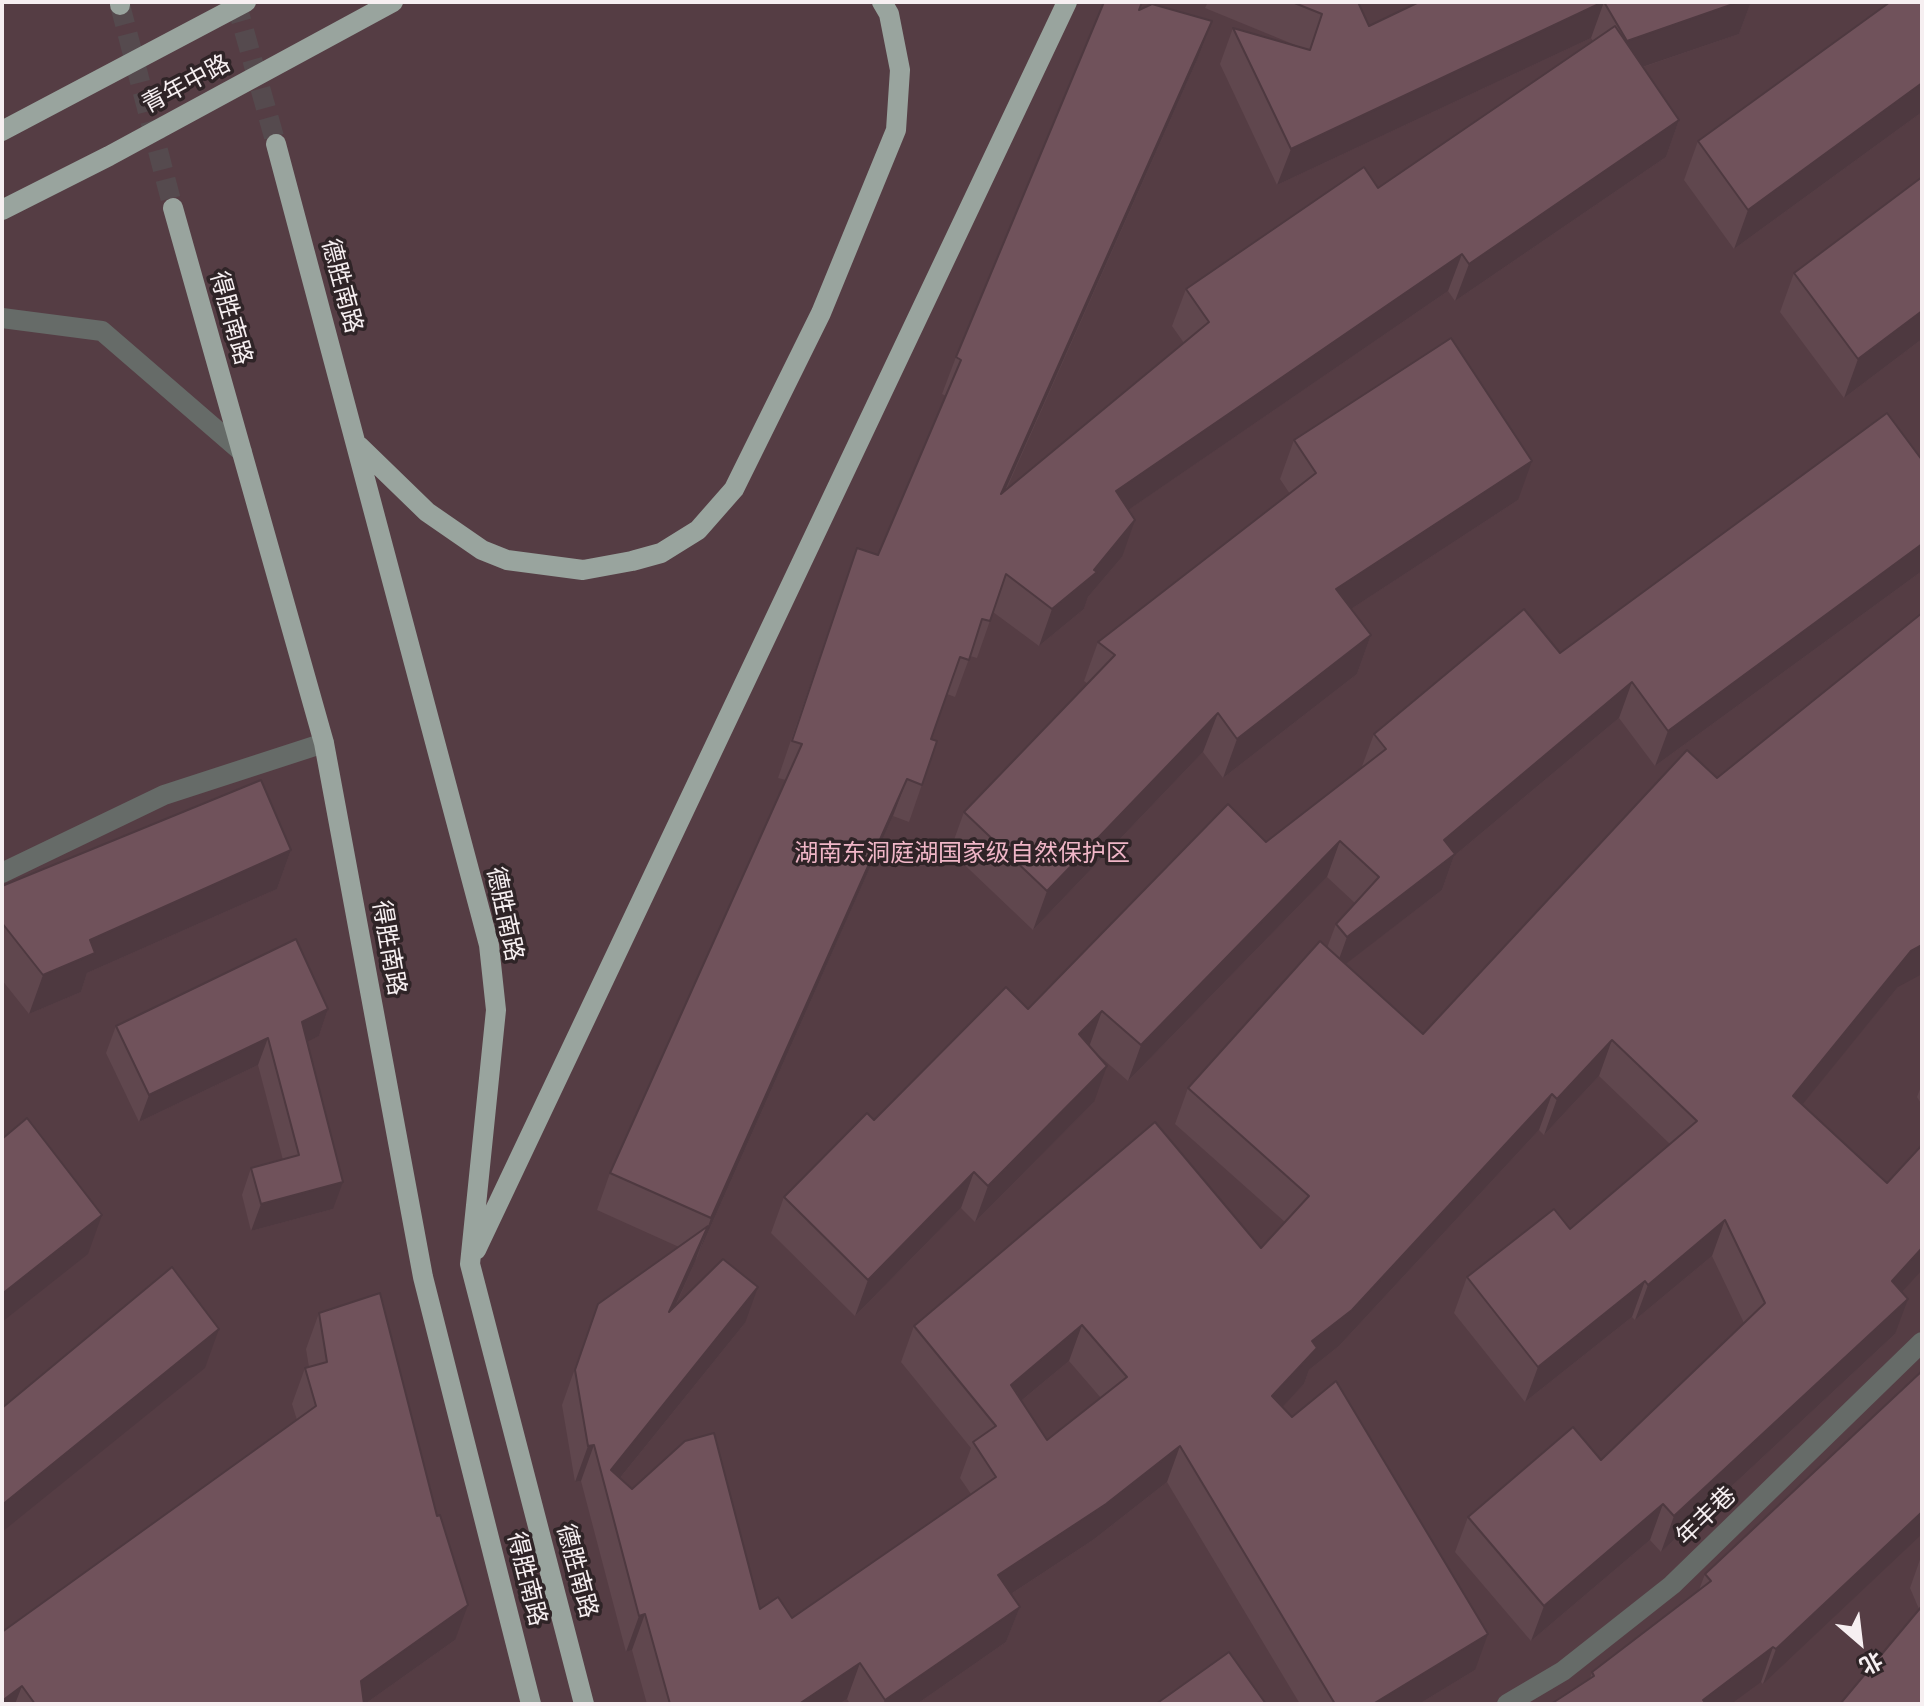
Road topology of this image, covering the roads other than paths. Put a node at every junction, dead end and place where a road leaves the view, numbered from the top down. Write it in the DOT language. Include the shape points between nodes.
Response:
graph roads {
  1 [pos="246,2"];
  2 [pos="393,2"];
  3 [pos="882,2"];
  4 [pos="1067,2"];
  5 [pos="2,131"];
  6 [pos="276,144"];
  7 [pos="173,208"];
  8 [pos="2,210"];
  9 [pos="2,318"];
  10 [pos="357,444"];
  11 [pos="242,452"];
  12 [pos="324,743"];
  13 [pos="2,873"];
  14 [pos="470,1264"];
  15 [pos="1922,1342"];
  16 [pos="531,1704"];
  17 [pos="584,1704"];
  18 [pos="1507,1704"];
  1 -- 5 [label="main road, 青年中路"];
  2 -- 8 [label="main road, 青年中路"];
  3 -- 10 [label="main road" via="900,70 896,130 821,313 734,489 698,530 661,553 595,568 507,560 482,550 427,512"];
  4 -- 14 [label="main road"];
  6 -- 10 [label="main road, 德胜南路"];
  7 -- 11 [label="main road, 得胜南路"];
  9 -- 11 [label="street" via="102,331"];
  10 -- 14 [label="main road, 德胜南路" via="489,945 496,1010"];
  11 -- 12 [label="main road, 得胜南路"];
  12 -- 13 [label="street" via="164,795"];
  12 -- 16 [label="main road, 得胜南路" via="423,1277"];
  14 -- 17 [label="main road, 德胜南路"];
  15 -- 18 [label="street, 年丰巷" via="1672,1585 1563,1671"];
}
